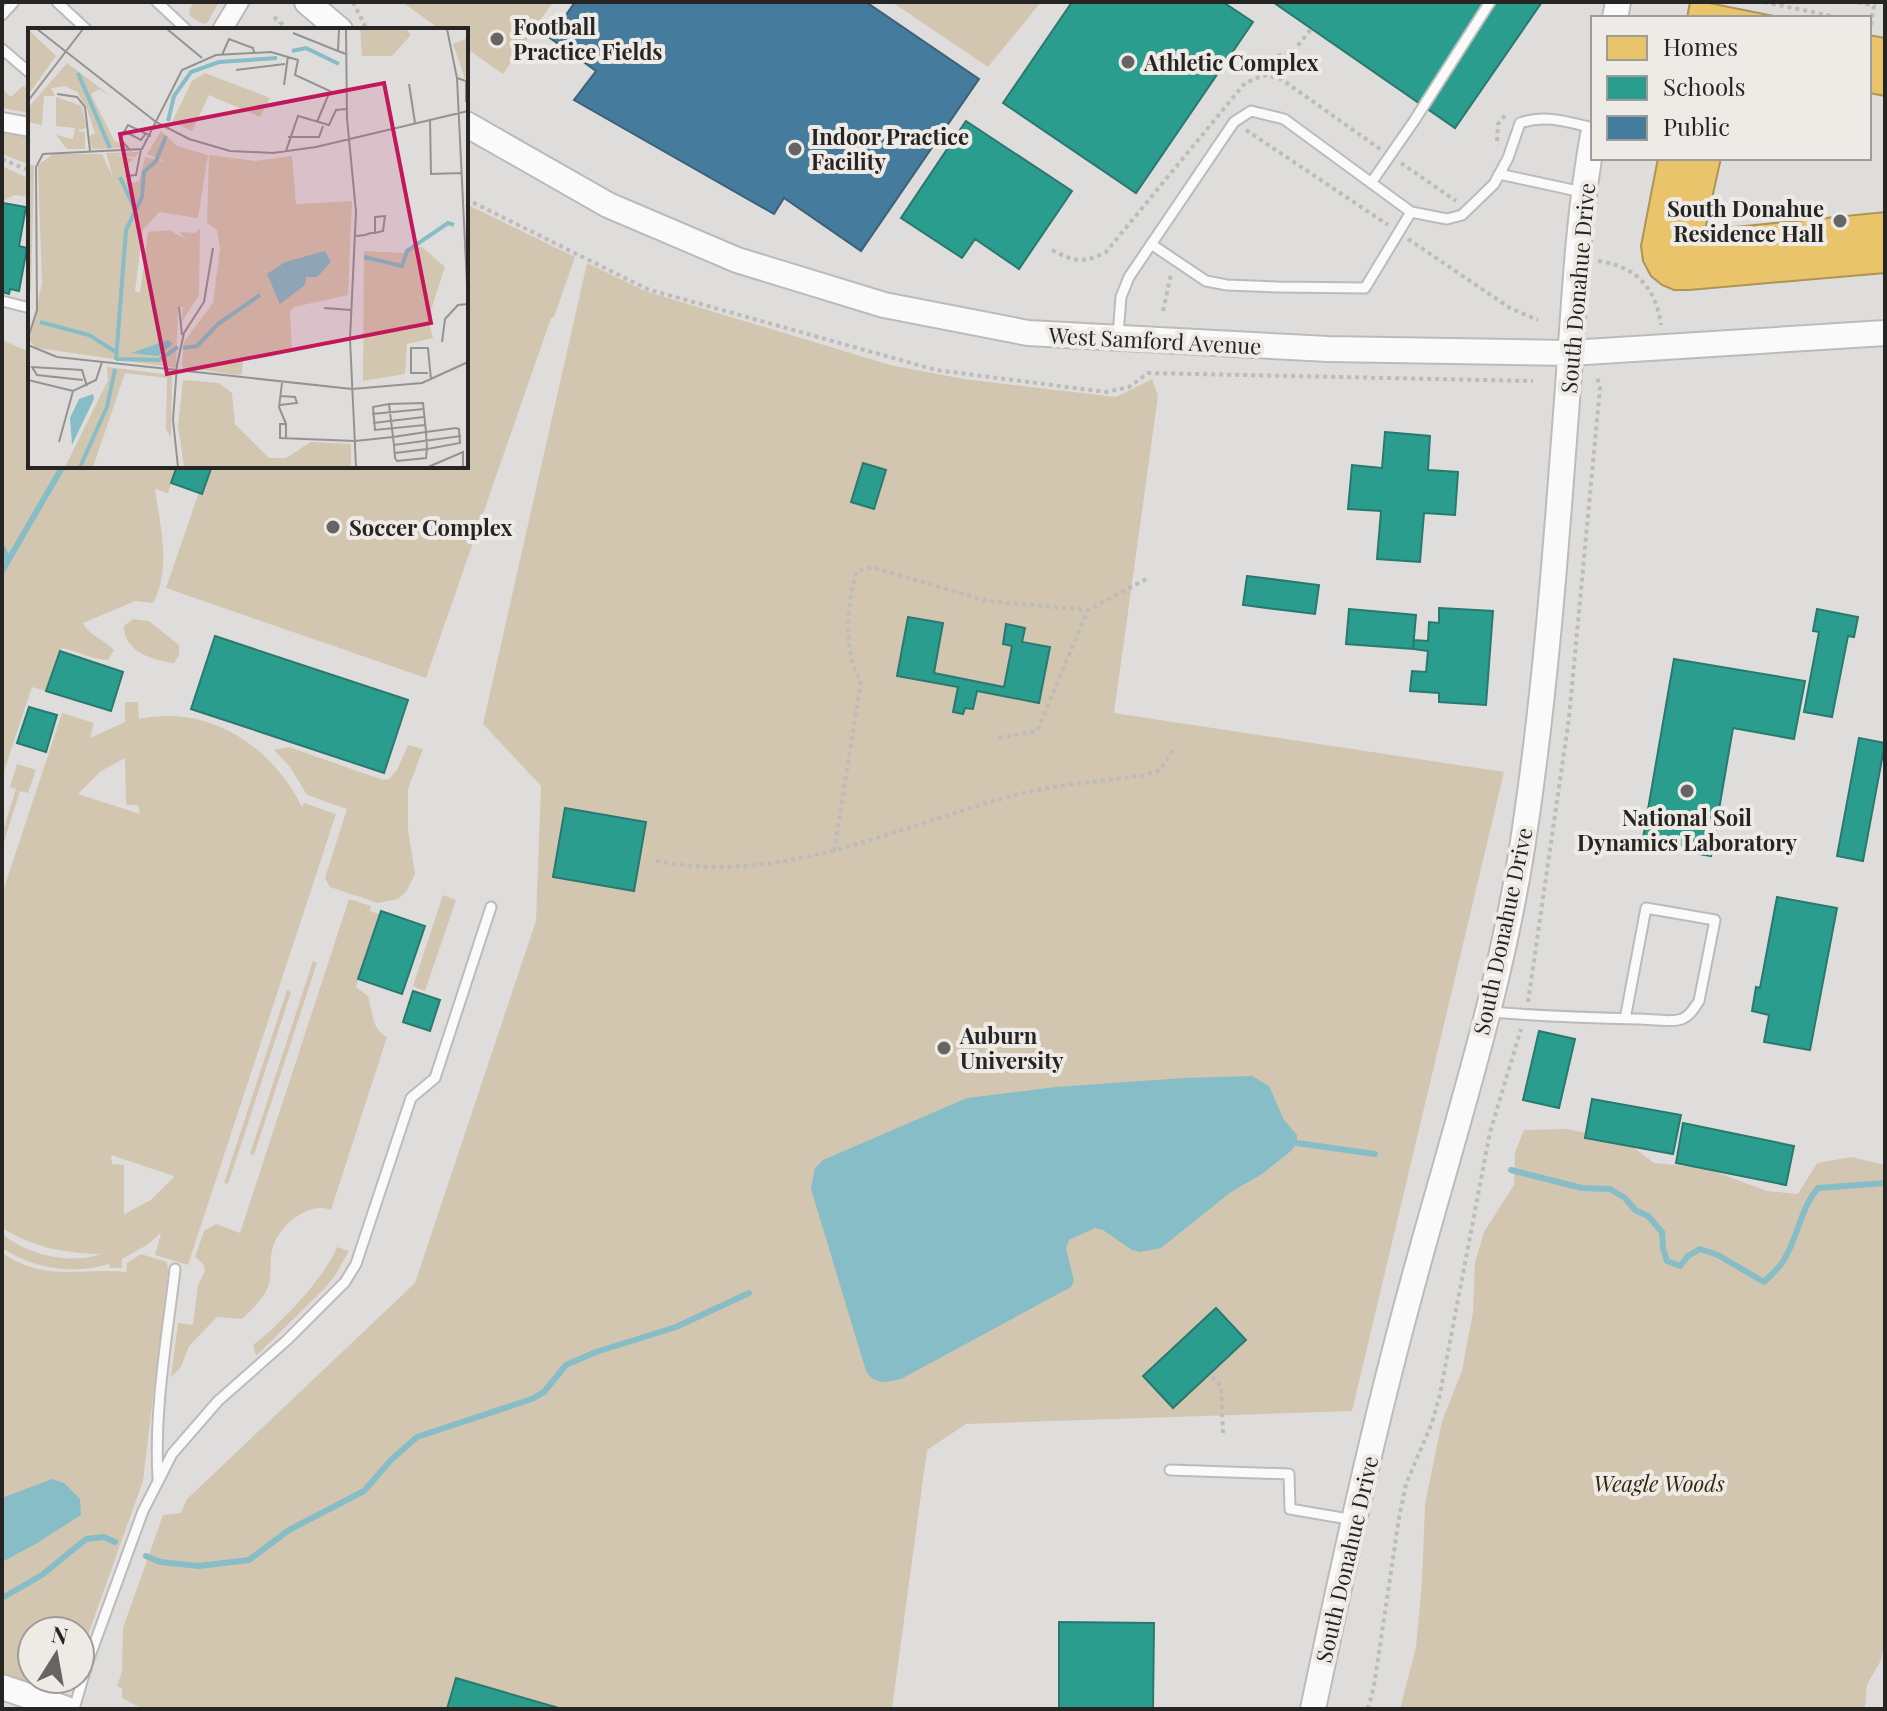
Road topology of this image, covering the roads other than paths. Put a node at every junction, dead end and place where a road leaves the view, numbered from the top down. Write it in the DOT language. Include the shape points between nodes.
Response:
graph roads {
  1 [pos="14,2"];
  2 [pos="57,2"];
  3 [pos="157,2"];
  4 [pos="239,2"];
  5 [pos="307,2"];
  6 [pos="1490,2"];
  7 [pos="2,15"];
  8 [pos="85,28"];
  9 [pos="182,28"];
  10 [pos="223,28"];
  11 [pos="338,28"];
  12 [pos="2,49"];
  13 [pos="28,71"];
  14 [pos="2,122"];
  15 [pos="468,125"];
  16 [pos="28,127"];
  17 [pos="1591,127"];
  18 [pos="1591,146"];
  19 [pos="1499,174"];
  20 [pos="1371,183"];
  21 [pos="1583,192"];
  22 [pos="1411,212"];
  23 [pos="1151,244"];
  24 [pos="2,301"];
  25 [pos="28,308"];
  26 [pos="1885,333"];
  27 [pos="1118,338"];
  28 [pos="1570,353"];
  29 [pos="491,907"];
  30 [pos="1488,1012"];
  31 [pos="1625,1019"];
  32 [pos="175,1269"];
  33 [pos="1170,1470"];
  34 [pos="158,1481"];
  35 [pos="1354,1520"];
  36 [pos="2,1687"];
  37 [pos="67,1709"];
  38 [pos="74,1709"];
  39 [pos="1313,1709"];
  1 -- 7 [label="lane"];
  2 -- 8 [label="lane"];
  3 -- 9 [label="lane"];
  4 -- 10 [label="street"];
  5 -- 11 [label="street"];
  6 -- 20 [label="lane"];
  12 -- 13 [label="lane"];
  14 -- 16 [label="street"];
  15 -- 27 [label="street, West Samford Avenue" via="608,205 737,260 953,321 1028,333"];
  17 -- 19 [label="lane" via="1560,119 1520,123"];
  18 -- 21 [label="street, South Donahue Drive"];
  19 -- 21 [label="lane"];
  19 -- 22 [label="lane" via="1462,215 1447,219"];
  20 -- 22 [label="lane"];
  20 -- 23 [label="lane" via="1284,119 1251,111 1234,122"];
  21 -- 28 [label="street, South Donahue Drive"];
  22 -- 23 [label="lane" via="1365,288 1206,281"];
  23 -- 27 [label="lane" via="1121,297"];
  24 -- 25 [label="lane"];
  26 -- 28 [label="street, West Samford Avenue"];
  27 -- 28 [label="street, West Samford Avenue" via="1328,349"];
  28 -- 30 [label="street, South Donahue Drive" via="1539,727 1521,853"];
  29 -- 34 [label="lane" via="435,1078 411,1098 356,1264 287,1340 218,1401 172,1454"];
  30 -- 31 [label="lane"];
  30 -- 35 [label="street, South Donahue Drive" via="1410,1292"];
  31 -- 31 [label="lane" via="1681,1020 1691,1012 1699,1001 1715,920 1646,908"];
  32 -- 34 [label="lane" via="160,1395"];
  33 -- 35 [label="lane" via="1289,1474 1290,1509"];
  34 -- 38 [label="lane"];
  35 -- 39 [label="street, South Donahue Drive"];
  36 -- 37 [label="street"];
}
